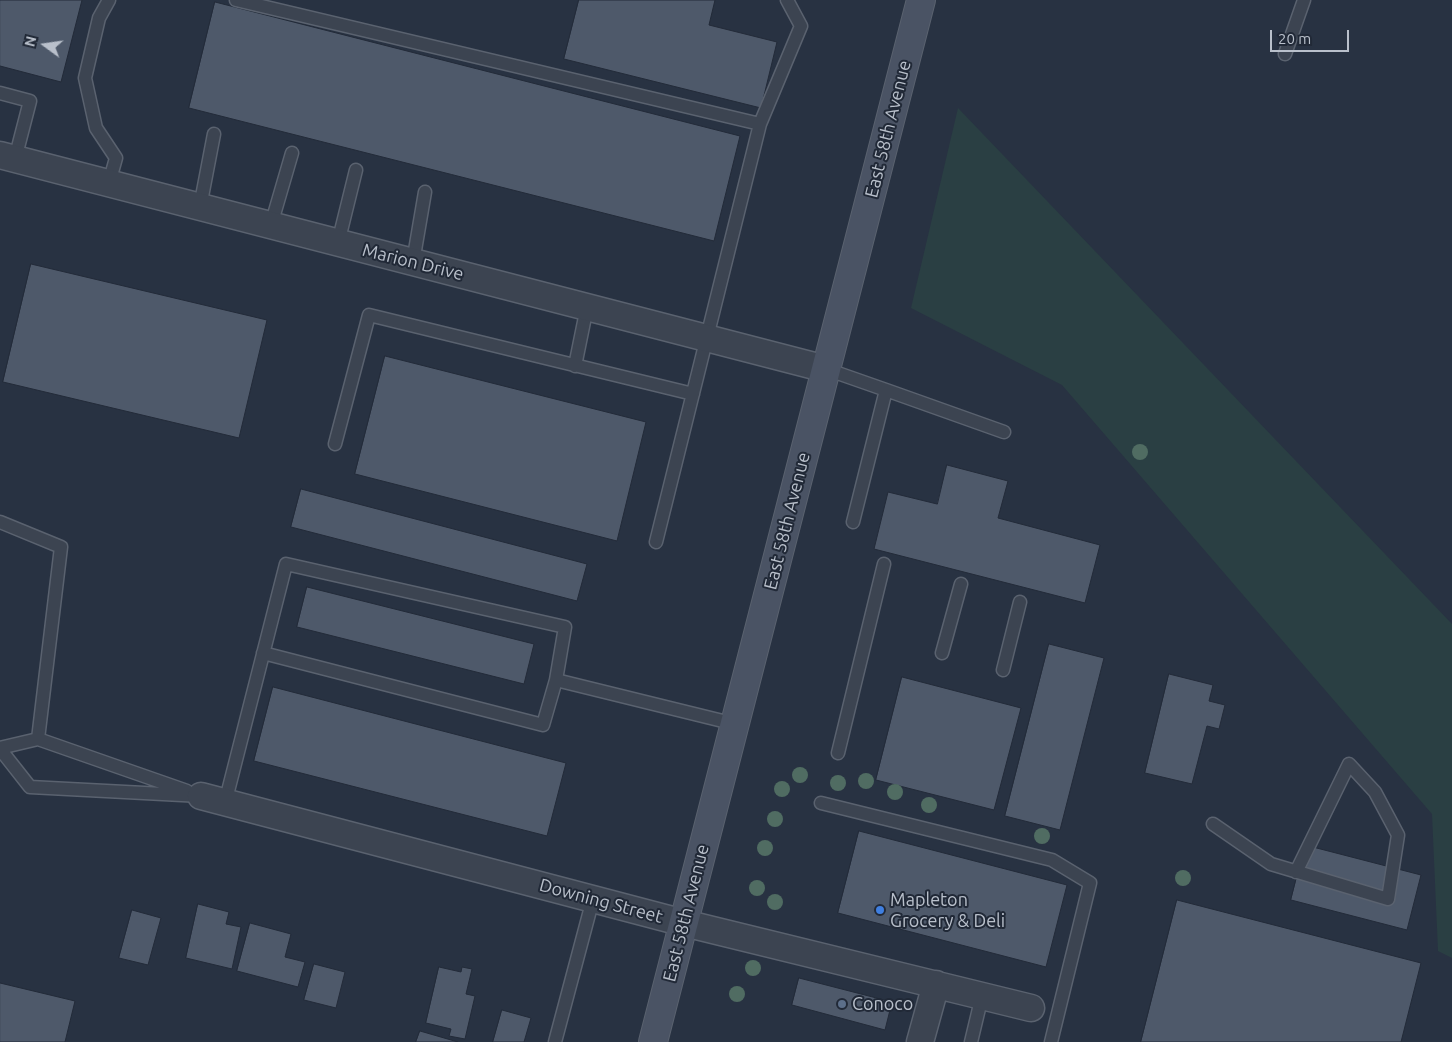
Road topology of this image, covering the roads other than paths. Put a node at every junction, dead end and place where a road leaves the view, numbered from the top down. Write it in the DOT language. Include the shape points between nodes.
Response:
graph roads {
  1 [pos="110,0"];
  2 [pos="236,0"];
  3 [pos="787,0"];
  4 [pos="921,0"];
  5 [pos="1304,0"];
  6 [pos="1285,54"];
  7 [pos="0,94"];
  8 [pos="760,124"];
  9 [pos="214,134"];
  10 [pos="292,153"];
  11 [pos="8,157"];
  12 [pos="356,170"];
  13 [pos="109,183"];
  14 [pos="425,192"];
  15 [pos="200,207"];
  16 [pos="271,225"];
  17 [pos="338,242"];
  18 [pos="412,262"];
  19 [pos="586,307"];
  20 [pos="707,338"];
  21 [pos="575,366"];
  22 [pos="826,368"];
  23 [pos="886,390"];
  24 [pos="693,394"];
  25 [pos="1004,432"];
  26 [pos="336,444"];
  27 [pos="0,522"];
  28 [pos="853,522"];
  29 [pos="656,542"];
  30 [pos="884,564"];
  31 [pos="961,584"];
  32 [pos="1020,602"];
  33 [pos="264,653"];
  34 [pos="942,653"];
  35 [pos="1003,670"];
  36 [pos="556,680"];
  37 [pos="735,724"];
  38 [pos="38,740"];
  39 [pos="0,749"];
  40 [pos="838,754"];
  41 [pos="213,800"];
  42 [pos="821,803"];
  43 [pos="1213,824"];
  44 [pos="1296,872"];
  45 [pos="593,899"];
  46 [pos="684,923"];
  47 [pos="936,984"];
  48 [pos="982,996"];
  49 [pos="1044,1010"];
  50 [pos="555,1042"];
  51 [pos="653,1042"];
  52 [pos="920,1042"];
  53 [pos="971,1042"];
  54 [pos="1051,1042"];
  1 -- 13 [label="lane" via="99,18 85,78 96,128 116,158"];
  2 -- 8 [label="lane"];
  3 -- 8 [label="lane" via="802,26"];
  4 -- 22 [label="main road, East 58th Avenue"];
  5 -- 6 [label="lane"];
  7 -- 11 [label="lane" via="30,101"];
  8 -- 20 [label="lane"];
  9 -- 15 [label="lane"];
  10 -- 16 [label="lane"];
  11 -- 13 [label="street, Marion Drive"];
  12 -- 17 [label="lane"];
  13 -- 15 [label="street, Marion Drive"];
  14 -- 18 [label="lane"];
  15 -- 16 [label="street, Marion Drive"];
  16 -- 17 [label="street, Marion Drive"];
  17 -- 18 [label="street, Marion Drive"];
  18 -- 19 [label="street, Marion Drive"];
  19 -- 20 [label="street, Marion Drive"];
  19 -- 21 [label="lane"];
  20 -- 22 [label="street, Marion Drive"];
  20 -- 24 [label="lane"];
  21 -- 24 [label="lane"];
  21 -- 26 [label="lane" via="368,315"];
  22 -- 23 [label="lane"];
  22 -- 37 [label="main road, East 58th Avenue"];
  23 -- 25 [label="lane"];
  23 -- 28 [label="lane"];
  24 -- 29 [label="lane"];
  27 -- 38 [label="lane" via="61,547"];
  30 -- 40 [label="lane"];
  31 -- 34 [label="lane"];
  32 -- 35 [label="lane"];
  33 -- 36 [label="lane" via="543,724"];
  33 -- 36 [label="lane" via="286,564 565,627"];
  33 -- 41 [label="lane"];
  36 -- 37 [label="lane"];
  37 -- 46 [label="main road, East 58th Avenue"];
  38 -- 39 [label="lane"];
  38 -- 41 [label="lane"];
  39 -- 41 [label="lane" via="30,787"];
  41 -- 45 [label="street, Downing Street"];
  42 -- 49 [label="lane" via="1052,860 1090,883"];
  43 -- 44 [label="lane" via="1271,864"];
  44 -- 44 [label="lane" via="1388,899 1398,835 1375,792 1349,764"];
  45 -- 46 [label="street, Downing Street"];
  45 -- 50 [label="lane"];
  46 -- 47 [label="street, Downing Street"];
  46 -- 51 [label="main road, East 58th Avenue"];
  47 -- 48 [label="street, Downing Street"];
  47 -- 52 [label="street"];
  48 -- 49 [label="street, Downing Street"];
  48 -- 53 [label="lane"];
  49 -- 54 [label="lane"];
}
